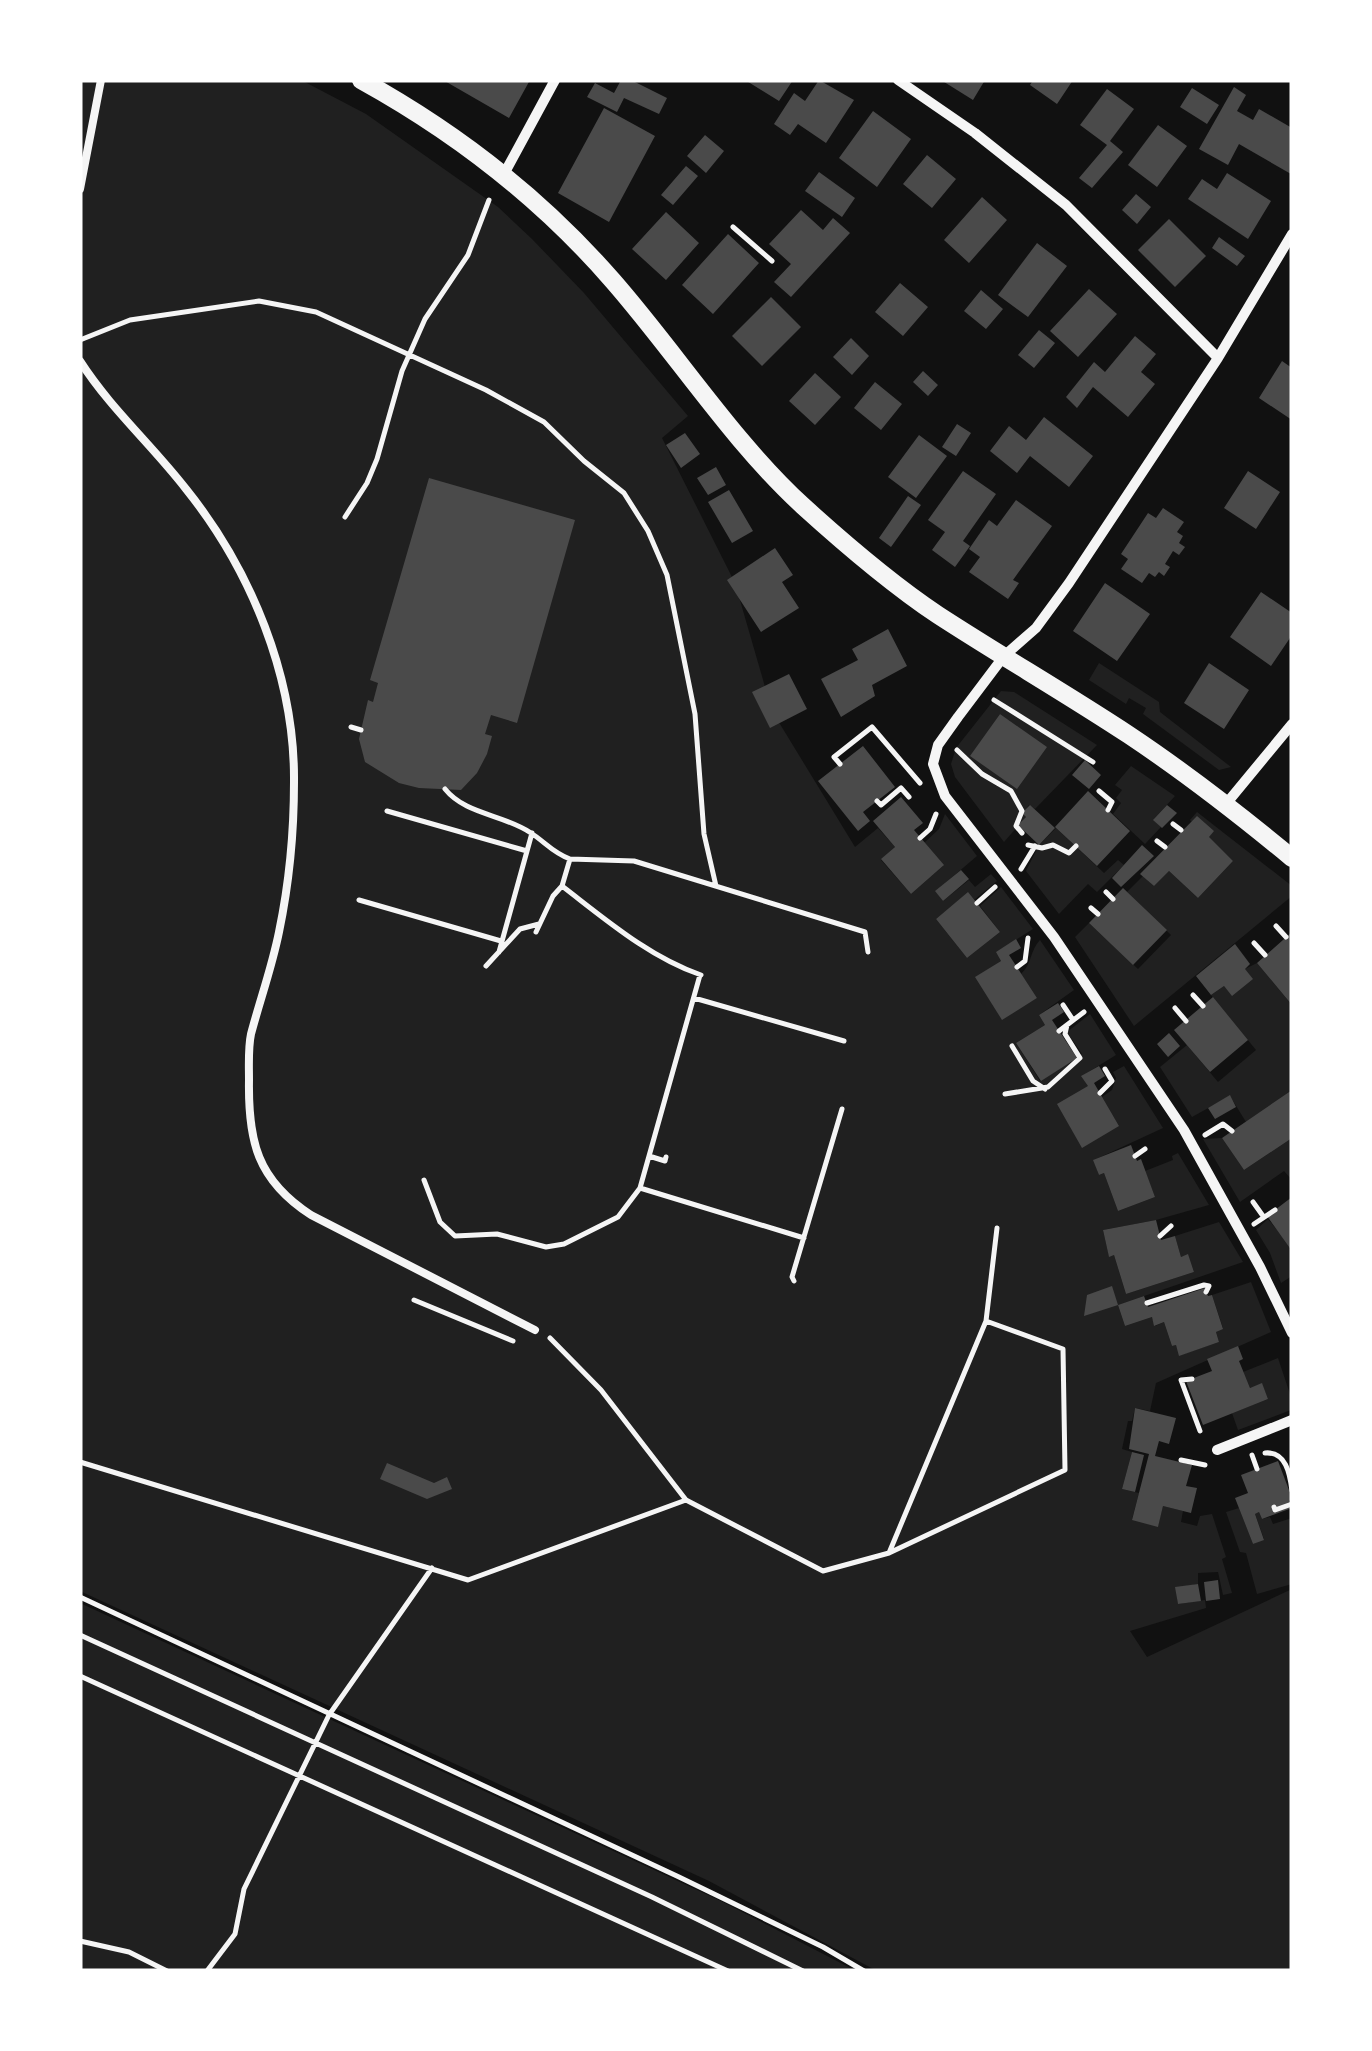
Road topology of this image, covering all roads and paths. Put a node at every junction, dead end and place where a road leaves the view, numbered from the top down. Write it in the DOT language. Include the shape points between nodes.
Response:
graph roads {
  1 [pos="101,80"];
  2 [pos="360,80"];
  3 [pos="555,80"];
  4 [pos="898,80"];
  5 [pos="504,174"];
  6 [pos="80,189"];
  7 [pos="489,200"];
  8 [pos="732,227"];
  9 [pos="1292,234"];
  10 [pos="772,261"];
  11 [pos="80,340"];
  12 [pos="409,354"];
  13 [pos="1218,358"];
  14 [pos="81,362"];
  15 [pos="345,517"];
  16 [pos="1004,656"];
  17 [pos="992,699"];
  18 [pos="1024,720"];
  19 [pos="1292,724"];
  20 [pos="352,727"];
  21 [pos="1022,729"];
  22 [pos="361,730"];
  23 [pos="952,745"];
  24 [pos="1093,762"];
  25 [pos="840,764"];
  26 [pos="922,786"];
  27 [pos="445,789"];
  28 [pos="1099,791"];
  29 [pos="909,797"];
  30 [pos="877,801"];
  31 [pos="1226,804"];
  32 [pos="941,809"];
  33 [pos="1108,810"];
  34 [pos="387,811"];
  35 [pos="1173,824"];
  36 [pos="1180,830"];
  37 [pos="532,833"];
  38 [pos="1022,833"];
  39 [pos="920,838"];
  40 [pos="1158,841"];
  41 [pos="1076,846"];
  42 [pos="1165,847"];
  43 [pos="527,850"];
  44 [pos="1292,858"];
  45 [pos="570,859"];
  46 [pos="1023,867"];
  47 [pos="999,884"];
  48 [pos="562,886"];
  49 [pos="716,886"];
  50 [pos="1106,892"];
  51 [pos="1113,898"];
  52 [pos="359,900"];
  53 [pos="977,903"];
  54 [pos="1091,908"];
  55 [pos="1098,914"];
  56 [pos="539,924"];
  57 [pos="1276,926"];
  58 [pos="536,932"];
  59 [pos="1286,937"];
  60 [pos="1028,938"];
  61 [pos="502,941"];
  62 [pos="1254,944"];
  63 [pos="499,952"];
  64 [pos="868,952"];
  65 [pos="1265,955"];
  66 [pos="486,966"];
  67 [pos="1017,967"];
  68 [pos="1193,995"];
  69 [pos="694,998"];
  70 [pos="1064,1006"];
  71 [pos="1203,1006"];
  72 [pos="1175,1008"];
  73 [pos="1087,1009"];
  74 [pos="1186,1021"];
  75 [pos="1070,1022"];
  76 [pos="1059,1031"];
  77 [pos="844,1041"];
  78 [pos="1012,1046"];
  79 [pos="1105,1069"];
  80 [pos="1045,1089"];
  81 [pos="1100,1093"];
  82 [pos="1005,1094"];
  83 [pos="842,1109"];
  84 [pos="1216,1128"];
  85 [pos="1232,1132"];
  86 [pos="1145,1149"];
  87 [pos="649,1156"];
  88 [pos="1135,1156"];
  89 [pos="666,1158"];
  90 [pos="424,1180"];
  91 [pos="640,1188"];
  92 [pos="1253,1202"];
  93 [pos="1275,1210"];
  94 [pos="1263,1216"];
  95 [pos="1253,1224"];
  96 [pos="1170,1226"];
  97 [pos="997,1228"];
  98 [pos="1160,1236"];
  99 [pos="803,1243"];
  100 [pos="794,1281"];
  101 [pos="1206,1292"];
  102 [pos="414,1300"];
  103 [pos="1147,1304"];
  104 [pos="986,1322"];
  105 [pos="532,1328"];
  106 [pos="1292,1333"];
  107 [pos="1192,1379"];
  108 [pos="1292,1420"];
  109 [pos="1200,1431"];
  110 [pos="1217,1450"];
  111 [pos="1181,1460"];
  112 [pos="80,1462"];
  113 [pos="1204,1466"];
  114 [pos="1258,1469"];
  115 [pos="1292,1492"];
  116 [pos="686,1500"];
  117 [pos="1292,1504"];
  118 [pos="1274,1506"];
  119 [pos="889,1553"];
  120 [pos="432,1568"];
  121 [pos="80,1597"];
  122 [pos="80,1635"];
  123 [pos="80,1676"];
  124 [pos="329,1715"];
  125 [pos="315,1743"];
  126 [pos="297,1776"];
  127 [pos="80,1941"];
  128 [pos="167,1971"];
  129 [pos="207,1971"];
  130 [pos="728,1971"];
  131 [pos="803,1971"];
  132 [pos="864,1971"];
  1 -- 6 [label="lane"];
  2 -- 5 [label="street"];
  3 -- 5 [label="street"];
  4 -- 13 [label="street" via="1066,205"];
  5 -- 16 [label="street" via="614,282 799,502 877,571"];
  7 -- 12 [label="path" via="468,255"];
  8 -- 10 [label="path"];
  9 -- 13 [label="street"];
  11 -- 12 [label="path" via="130,320 259,301 316,312"];
  12 -- 15 [label="path" via="377,459"];
  12 -- 49 [label="path" via="544,422 624,493 648,532 667,575 692,697 704,834"];
  13 -- 16 [label="street" via="1069,583 1036,628"];
  14 -- 105 [label="lane" via="224,541 266,630 283,689 294,781 280,926 250,1038 249,1117 258,1157 282,1194 311,1215"];
  16 -- 31 [label="street"];
  16 -- 106 [label="street" via="938,745 938,785 1142,1065 1208,1170"];
  17 -- 18 [label="path"];
  18 -- 21 [label="path"];
  18 -- 24 [label="path"];
  19 -- 31 [label="street"];
  20 -- 22 [label="path"];
  23 -- 38 [label="path" via="1011,791 1022,810 1016,826"];
  25 -- 26 [label="path" via="834,757 872,727"];
  27 -- 37 [label="path" via="459,804"];
  28 -- 33 [label="path" via="1112,802"];
  29 -- 30 [label="path" via="900,788 881,805"];
  31 -- 44 [label="street"];
  32 -- 39 [label="path"];
  34 -- 43 [label="path"];
  35 -- 36 [label="path"];
  37 -- 43 [label="path"];
  37 -- 45 [label="path"];
  40 -- 42 [label="path"];
  41 -- 46 [label="path" via="1070,853 1031,845"];
  43 -- 61 [label="path"];
  45 -- 48 [label="path"];
  45 -- 49 [label="path" via="634,861"];
  47 -- 53 [label="path"];
  48 -- 56 [label="path"];
  48 -- 69 [label="path" via="623,933 702,976"];
  49 -- 64 [label="path" via="864,932"];
  50 -- 51 [label="path"];
  52 -- 61 [label="path"];
  54 -- 55 [label="path"];
  56 -- 58 [label="path"];
  56 -- 63 [label="path" via="520,929"];
  57 -- 59 [label="path"];
  60 -- 67 [label="path" via="1025,961"];
  61 -- 63 [label="path"];
  62 -- 65 [label="path"];
  63 -- 66 [label="path"];
  68 -- 71 [label="path"];
  69 -- 77 [label="path"];
  69 -- 87 [label="path"];
  70 -- 75 [label="path"];
  72 -- 74 [label="path"];
  73 -- 75 [label="path"];
  75 -- 76 [label="path"];
  75 -- 80 [label="path" via="1065,1034 1080,1058"];
  78 -- 80 [label="path"];
  79 -- 81 [label="path" via="1112,1081"];
  80 -- 82 [label="path"];
  83 -- 99 [label="path"];
  84 -- 85 [label="path" via="1223,1124"];
  86 -- 88 [label="path"];
  87 -- 89 [label="path"];
  87 -- 91 [label="path"];
  90 -- 91 [label="path" via="440,1222 455,1236 497,1234 546,1247 618,1217"];
  91 -- 99 [label="path"];
  92 -- 94 [label="path"];
  93 -- 94 [label="path"];
  94 -- 95 [label="path"];
  96 -- 98 [label="path"];
  97 -- 104 [label="path"];
  99 -- 100 [label="path"];
  101 -- 103 [label="path" via="1204,1284"];
  102 -- 105 [label="path" via="521,1344"];
  104 -- 119 [label="path"];
  104 -- 119 [label="path" via="1063,1350 1065,1470"];
  105 -- 116 [label="path" via="555,1341 602,1390"];
  107 -- 109 [label="path" via="1181,1380"];
  108 -- 110 [label="street"];
  111 -- 113 [label="path"];
  112 -- 120 [label="path"];
  114 -- 115 [label="path" via="1253,1458 1276,1453"];
  116 -- 119 [label="path" via="822,1571"];
  116 -- 120 [label="path" via="468,1580"];
  117 -- 118 [label="path"];
  120 -- 124 [label="path"];
  121 -- 124 [label="path"];
  122 -- 125 [label="path"];
  123 -- 126 [label="path"];
  124 -- 125 [label="path"];
  124 -- 132 [label="path"];
  125 -- 126 [label="path"];
  125 -- 131 [label="path"];
  126 -- 129 [label="path" via="244,1889 234,1934"];
  126 -- 130 [label="path"];
  127 -- 128 [label="path" via="129,1952"];
}
